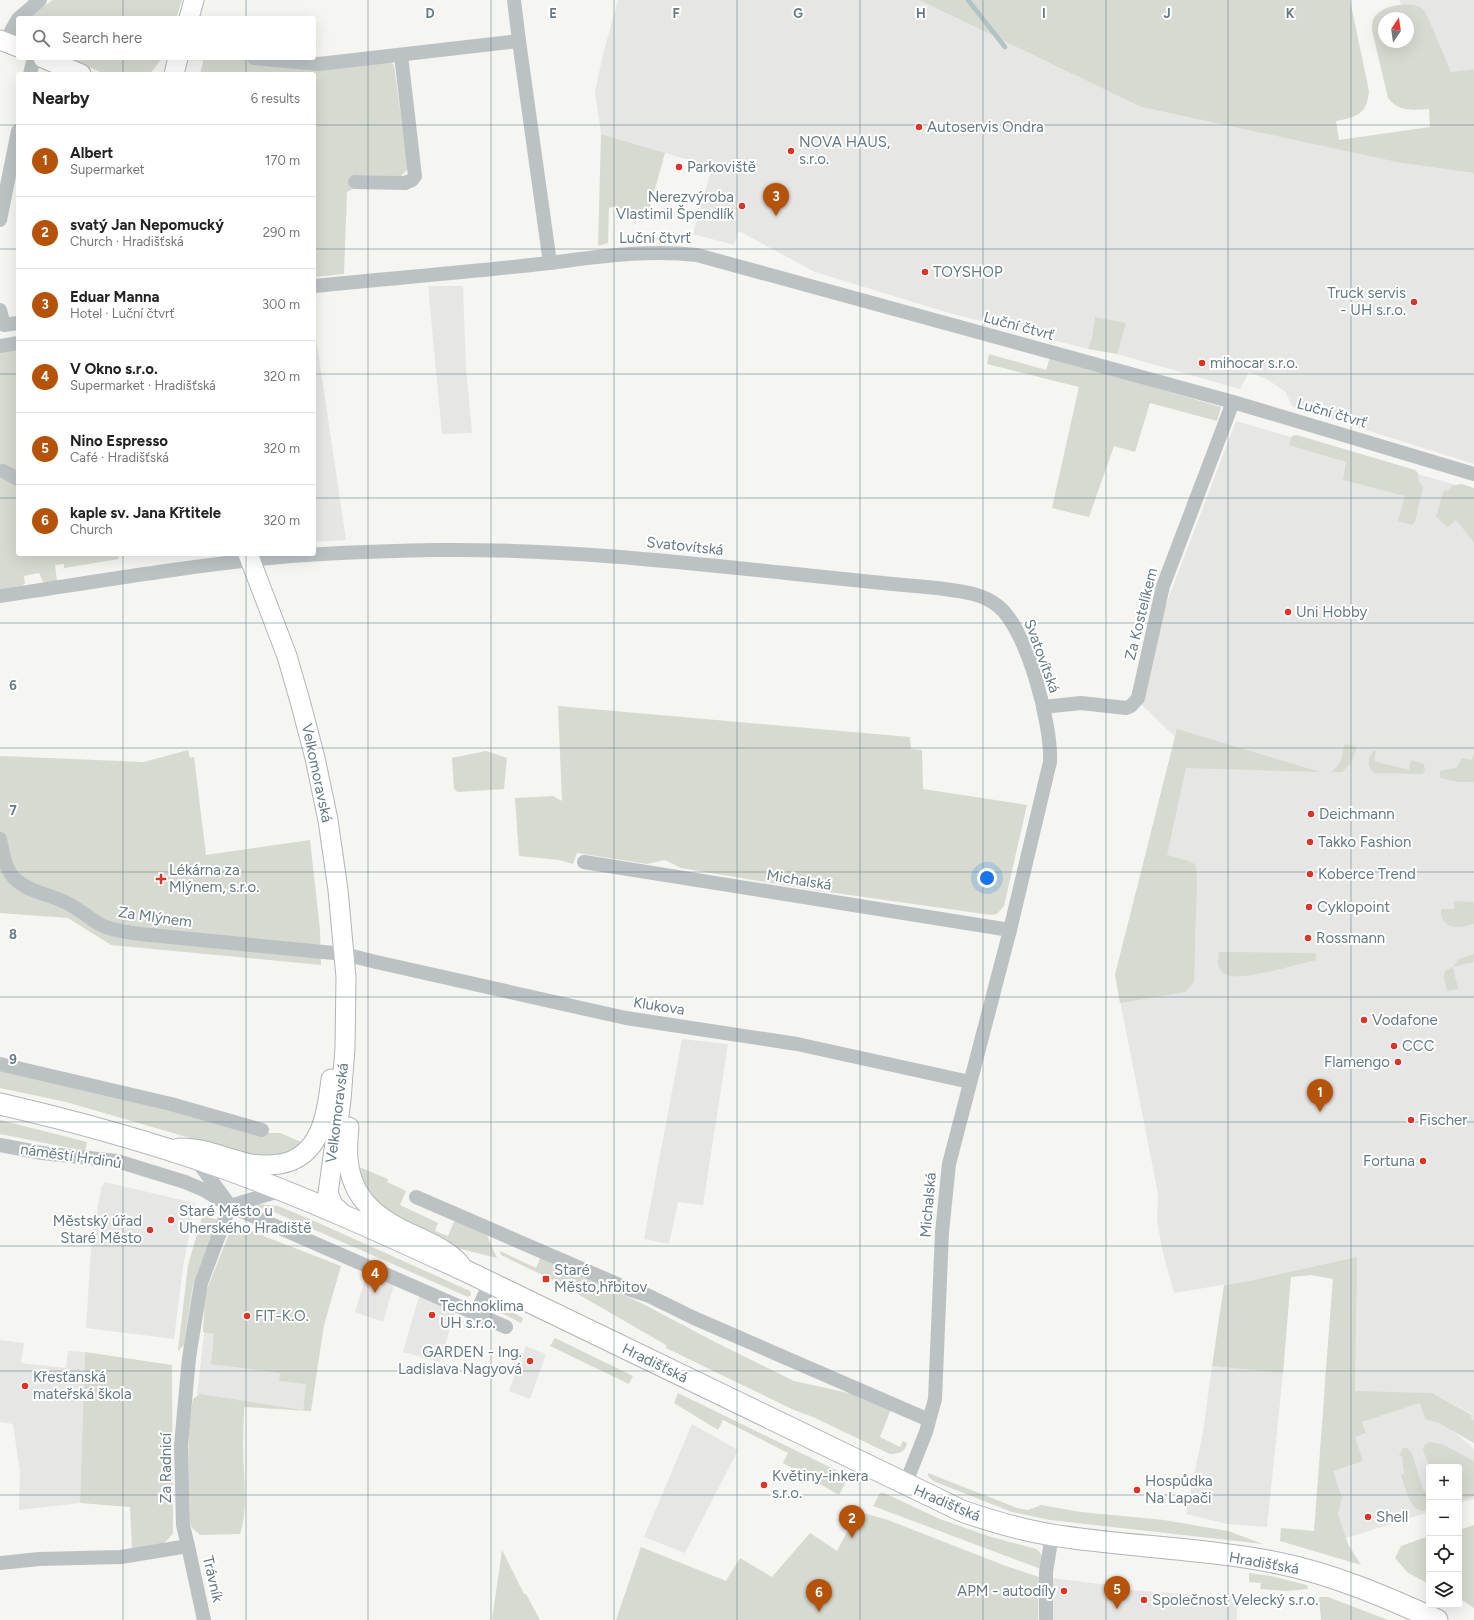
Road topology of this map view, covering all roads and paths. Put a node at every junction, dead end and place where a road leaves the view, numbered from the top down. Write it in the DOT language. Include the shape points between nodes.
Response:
graph roads {
  1 [pos="40,0"];
  2 [pos="194,0"];
  3 [pos="514,0"];
  4 [pos="20,16"];
  5 [pos="190,16"];
  6 [pos="16,23"];
  7 [pos="519,41"];
  8 [pos="8,43"];
  9 [pos="401,56"];
  10 [pos="34,60"];
  11 [pos="48,60"];
  12 [pos="178,60"];
  13 [pos="276,60"];
  14 [pos="30,72"];
  15 [pos="76,72"];
  16 [pos="174,72"];
  17 [pos="16,141"];
  18 [pos="355,182"];
  19 [pos="0,220"];
  20 [pos="550,262"];
  21 [pos="316,286"];
  22 [pos="0,310"];
  23 [pos="7,324"];
  24 [pos="16,343"];
  25 [pos="0,346"];
  26 [pos="1233,402"];
  27 [pos="3,471"];
  28 [pos="1474,474"];
  29 [pos="16,478"];
  30 [pos="316,554"];
  31 [pos="272,556"];
  32 [pos="250,557"];
  33 [pos="0,596"];
  34 [pos="1043,707"];
  35 [pos="0,839"];
  36 [pos="584,862"];
  37 [pos="1010,930"];
  38 [pos="344,954"];
  39 [pos="346,1000"];
  40 [pos="345,1048"];
  41 [pos="0,1064"];
  42 [pos="970,1082"];
  43 [pos="0,1104"];
  44 [pos="262,1130"];
  45 [pos="0,1145"];
  46 [pos="180,1153"];
  47 [pos="329,1178"];
  48 [pos="282,1190"];
  49 [pos="416,1197"];
  50 [pos="230,1206"];
  51 [pos="350,1219"];
  52 [pos="468,1272"];
  53 [pos="490,1283"];
  54 [pos="476,1313"];
  55 [pos="506,1327"];
  56 [pos="929,1420"];
  57 [pos="905,1485"];
  58 [pos="1052,1535"];
  59 [pos="188,1546"];
  60 [pos="0,1563"];
  61 [pos="204,1620"];
  62 [pos="1046,1620"];
  63 [pos="1438,1620"];
  1 -- 4 [label="street"];
  2 -- 5 [label="street"];
  3 -- 7 [label="street"];
  6 -- 8 [label="street"];
  7 -- 9 [label="street"];
  7 -- 20 [label="street"];
  9 -- 13 [label="street" via="319,64"];
  9 -- 18 [label="street" via="415,176 405,183"];
  10 -- 14 [label="street"];
  11 -- 15 [label="street"];
  12 -- 16 [label="street"];
  17 -- 19 [label="street"];
  20 -- 21 [label="street, Luční čtvrť"];
  20 -- 26 [label="street, Luční čtvrť" via="604,255 697,255"];
  22 -- 23 [label="street"];
  24 -- 25 [label="street"];
  26 -- 28 [label="street, Luční čtvrť"];
  26 -- 34 [label="street, Za Kostelíkem" via="1163,586 1138,698 1126,708 1081,703"];
  27 -- 29 [label="street"];
  30 -- 34 [label="street, Svatovítská" via="437,550 556,552 959,591 989,600 1010,618 1024,648"];
  31 -- 32 [label="street, Svatovítská"];
  32 -- 33 [label="street, Svatovítská"];
  32 -- 38 [label="street, Velkomoravská" via="287,656 315,758 328,820"];
  34 -- 37 [label="street, Michalská" via="1049,737 1050,762"];
  35 -- 38 [label="street, Za Mlýnem" via="7,866 22,884 30,890 67,903 112,929 162,937"];
  36 -- 37 [label="street, Michalská"];
  37 -- 42 [label="street, Michalská"];
  38 -- 39 [label="street, Velkomoravská"];
  38 -- 42 [label="street, Klukova" via="626,1018 797,1044"];
  39 -- 40 [label="street, Velkomoravská"];
  39 -- 46 [label="street, Velkomoravská" via="337,1028 322,1128 315,1142 298,1158 269,1165 247,1164 205,1150 186,1148"];
  40 -- 47 [label="street, Velkomoravská" via="337,1132"];
  40 -- 52 [label="street, Velkomoravská" via="352,1068 347,1157 358,1192 374,1213 399,1229 439,1247"];
  41 -- 44 [label="street" via="171,1104"];
  42 -- 56 [label="street, Michalská" via="949,1164 944,1199 935,1390"];
  43 -- 46 [label="main road, náměstí Hrdinů" via="77,1122"];
  45 -- 50 [label="street, náměstí Hrdinů" via="42,1153 117,1161 186,1182"];
  46 -- 47 [label="street" via="190,1153 311,1197 318,1194"];
  46 -- 48 [label="main road, náměstí Hrdinů"];
  46 -- 50 [label="street" via="224,1195"];
  47 -- 51 [label="street, Velkomoravská" via="330,1201 338,1211"];
  48 -- 50 [label="street"];
  48 -- 51 [label="main road, náměstí Hrdinů"];
  49 -- 56 [label="street" via="647,1295"];
  50 -- 54 [label="street"];
  50 -- 59 [label="street, Za Radnicí" via="201,1283 189,1358 181,1445 183,1525"];
  51 -- 52 [label="main road, Hradišťská"];
  52 -- 53 [label="main road, Hradišťská"];
  53 -- 54 [label="street"];
  53 -- 57 [label="main road, Hradišťská"];
  54 -- 55 [label="street"];
  56 -- 57 [label="street, Michalská"];
  57 -- 58 [label="main road, Hradišťská" via="974,1516 1006,1526"];
  58 -- 62 [label="street" via="1046,1572"];
  58 -- 63 [label="main road, Hradišťská" via="1278,1563 1336,1580"];
  59 -- 60 [label="street" via="121,1557 39,1559"];
  59 -- 61 [label="street, Trávník"];
}
